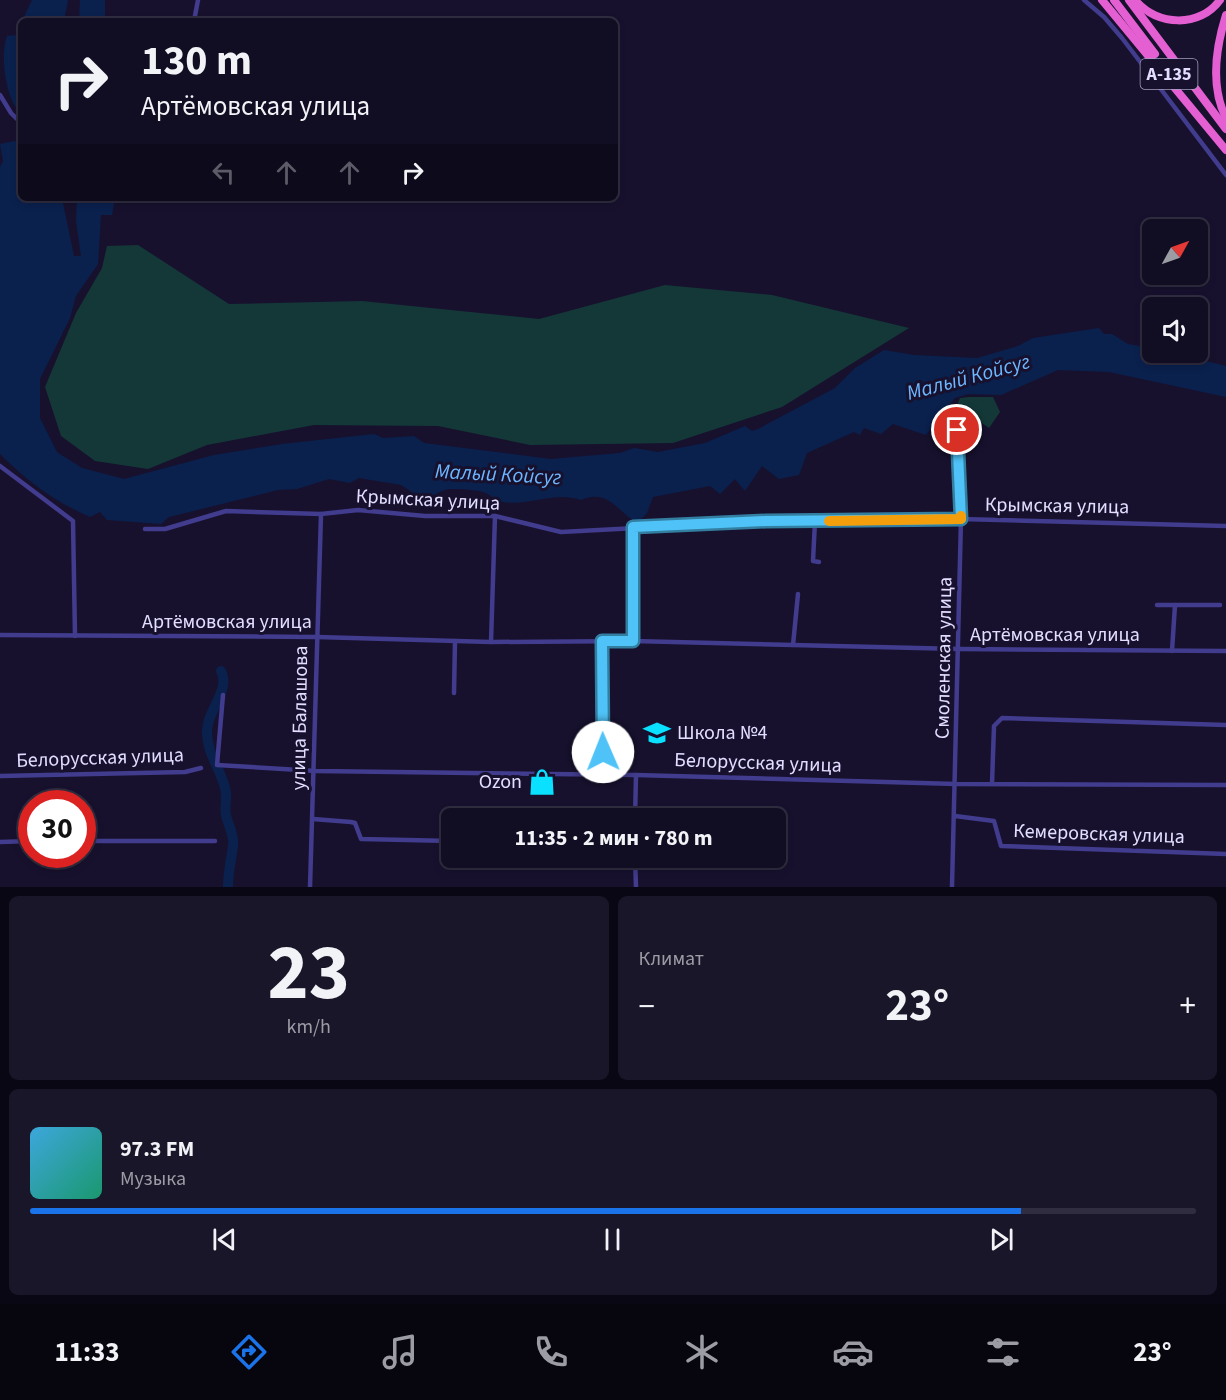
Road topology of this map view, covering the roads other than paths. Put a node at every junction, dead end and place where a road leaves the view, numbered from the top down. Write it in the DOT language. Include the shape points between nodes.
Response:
graph roads {
  1 [pos="198,0"];
  2 [pos="1084,0"];
  3 [pos="1102,0"];
  4 [pos="1114,0"];
  5 [pos="1129,0"];
  6 [pos="1135,0"];
  7 [pos="1220,0"];
  8 [pos="1226,15"];
  9 [pos="195,18"];
  10 [pos="0,94"];
  11 [pos="1226,117"];
  12 [pos="18,120"];
  13 [pos="1226,129"];
  14 [pos="1225,149"];
  15 [pos="1226,175"];
  16 [pos="957,430"];
  17 [pos="0,466"];
  18 [pos="321,514"];
  19 [pos="495,516"];
  20 [pos="961,519"];
  21 [pos="815,521"];
  22 [pos="1226,526"];
  23 [pos="633,527"];
  24 [pos="145,529"];
  25 [pos="819,562"];
  26 [pos="798,594"];
  27 [pos="1157,605"];
  28 [pos="1175,605"];
  29 [pos="1220,605"];
  30 [pos="0,635"];
  31 [pos="75,636"];
  32 [pos="317,637"];
  33 [pos="454,641"];
  34 [pos="602,641"];
  35 [pos="633,641"];
  36 [pos="491,642"];
  37 [pos="793,645"];
  38 [pos="959,649"];
  39 [pos="1172,651"];
  40 [pos="1226,651"];
  41 [pos="454,693"];
  42 [pos="223,695"];
  43 [pos="1226,725"];
  44 [pos="201,768"];
  45 [pos="316,771"];
  46 [pos="603,774"];
  47 [pos="636,774"];
  48 [pos="0,776"];
  49 [pos="956,784"];
  50 [pos="992,784"];
  51 [pos="1226,785"];
  52 [pos="635,808"];
  53 [pos="955,816"];
  54 [pos="313,819"];
  55 [pos="18,841"];
  56 [pos="96,841"];
  57 [pos="215,841"];
  58 [pos="441,841"];
  59 [pos="0,842"];
  60 [pos="1226,854"];
  61 [pos="635,868"];
  62 [pos="310,887"];
  63 [pos="636,887"];
  64 [pos="952,887"];
  1 -- 9 [label="street"];
  2 -- 15 [label="street" via="1122,38"];
  3 -- 14 [label="highway"];
  4 -- 14 [label="highway, А-135"];
  5 -- 13 [label="highway, А-135"];
  6 -- 7 [label="highway" via="1148,12 1170,21 1198,17"];
  8 -- 11 [label="highway" via="1216,55 1216,79"];
  10 -- 12 [label="street"];
  16 -- 20 [label="street, Смоленская улица"];
  17 -- 31 [label="street" via="73,521"];
  18 -- 19 [label="street, Крымская улица" via="358,510 425,516"];
  18 -- 24 [label="street, Крымская улица" via="226,511 165,530"];
  18 -- 32 [label="street, улица Балашова"];
  19 -- 23 [label="street, Крымская улица" via="561,532"];
  19 -- 36 [label="street"];
  20 -- 21 [label="street, Крымская улица"];
  20 -- 22 [label="street, Крымская улица"];
  20 -- 38 [label="street, Смоленская улица"];
  21 -- 23 [label="street, Крымская улица"];
  21 -- 25 [label="street" via="813,561"];
  23 -- 35 [label="street"];
  26 -- 37 [label="street"];
  27 -- 28 [label="street, Артёмовская улица"];
  28 -- 29 [label="street, Артёмовская улица"];
  28 -- 39 [label="street"];
  30 -- 31 [label="street, Артёмовская улица"];
  31 -- 32 [label="street, Артёмовская улица"];
  32 -- 33 [label="street, Артёмовская улица"];
  32 -- 45 [label="street, улица Балашова"];
  33 -- 36 [label="street, Артёмовская улица"];
  33 -- 41 [label="street"];
  34 -- 35 [label="street, Артёмовская улица"];
  34 -- 36 [label="street, Артёмовская улица"];
  34 -- 46 [label="street"];
  35 -- 37 [label="street, Артёмовская улица"];
  37 -- 38 [label="street, Артёмовская улица"];
  38 -- 39 [label="street, Артёмовская улица"];
  38 -- 49 [label="street, Смоленская улица"];
  39 -- 40 [label="street, Артёмовская улица"];
  42 -- 45 [label="street, Белорусская улица" via="217,765"];
  43 -- 50 [label="street" via="1002,718 994,726"];
  44 -- 48 [label="street, Белорусская улица" via="185,772"];
  45 -- 46 [label="street, Белорусская улица"];
  45 -- 54 [label="street, улица Балашова"];
  46 -- 47 [label="street, Белорусская улица"];
  47 -- 49 [label="street, Белорусская улица"];
  47 -- 52 [label="street"];
  49 -- 50 [label="street, Белорусская улица"];
  49 -- 53 [label="street, Смоленская улица"];
  50 -- 51 [label="street, Белорусская улица"];
  53 -- 60 [label="street, Кемеровская улица" via="994,821 1000,846"];
  53 -- 64 [label="street, Смоленская улица"];
  54 -- 58 [label="street" via="355,823 361,839"];
  54 -- 62 [label="street, улица Балашова"];
  55 -- 59 [label="street"];
  56 -- 57 [label="street"];
  61 -- 63 [label="street"];
}
